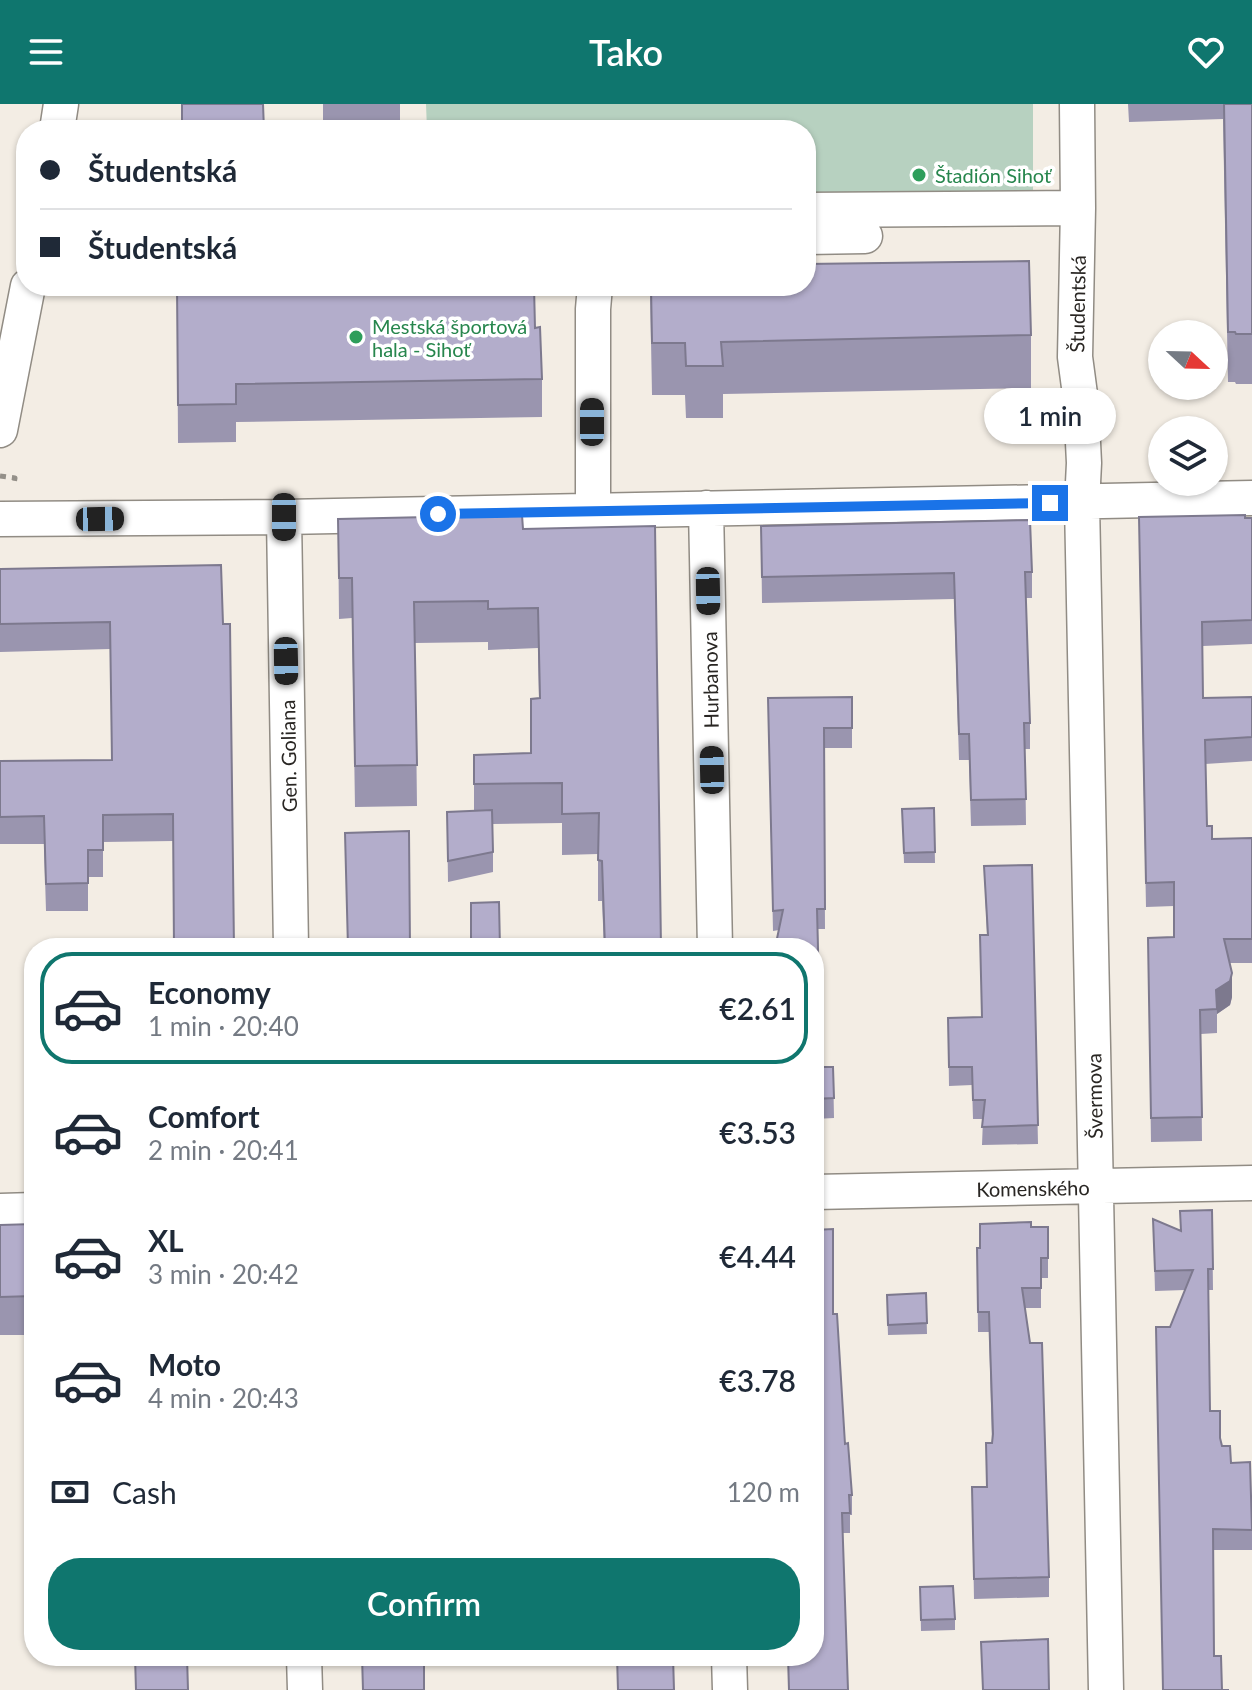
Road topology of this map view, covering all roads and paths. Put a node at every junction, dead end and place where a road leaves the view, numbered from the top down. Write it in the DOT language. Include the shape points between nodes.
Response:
graph roads {
  1 [pos="1077,104"];
  2 [pos="1078,208"];
  3 [pos="816,210"];
  4 [pos="865,236"];
  5 [pos="816,237"];
  6 [pos="26,296"];
  7 [pos="594,296"];
  8 [pos="0,430"];
  9 [pos="0,476"];
  10 [pos="15,478"];
  11 [pos="1252,498"];
  12 [pos="1082,503"];
  13 [pos="706,508"];
  14 [pos="593,510"];
  15 [pos="284,517"];
  16 [pos="0,519"];
  17 [pos="291,938"];
  18 [pos="715,938"];
  19 [pos="1252,1183"];
  20 [pos="1096,1187"];
  21 [pos="824,1192"];
  22 [pos="24,1210"];
  23 [pos="0,1211"];
  24 [pos="304,1666"];
  25 [pos="729,1666"];
  26 [pos="305,1690"];
  27 [pos="730,1690"];
  28 [pos="1106,1690"];
  1 -- 2 [label="street, Študentská"];
  2 -- 3 [label="street"];
  2 -- 12 [label="street, Študentská" via="1075,357"];
  4 -- 5 [label="street"];
  6 -- 8 [label="street"];
  7 -- 14 [label="street"];
  9 -- 10 [label="path"];
  11 -- 12 [label="street"];
  12 -- 13 [label="street"];
  12 -- 20 [label="street, Švermova"];
  13 -- 14 [label="street"];
  13 -- 18 [label="street, Hurbanova"];
  14 -- 15 [label="street"];
  15 -- 16 [label="street"];
  15 -- 17 [label="street, Gen. Goliana"];
  19 -- 20 [label="street, Komenského"];
  20 -- 21 [label="street, Komenského"];
  20 -- 28 [label="street, Švermova"];
  22 -- 23 [label="street"];
  24 -- 26 [label="street"];
  25 -- 27 [label="street"];
}
